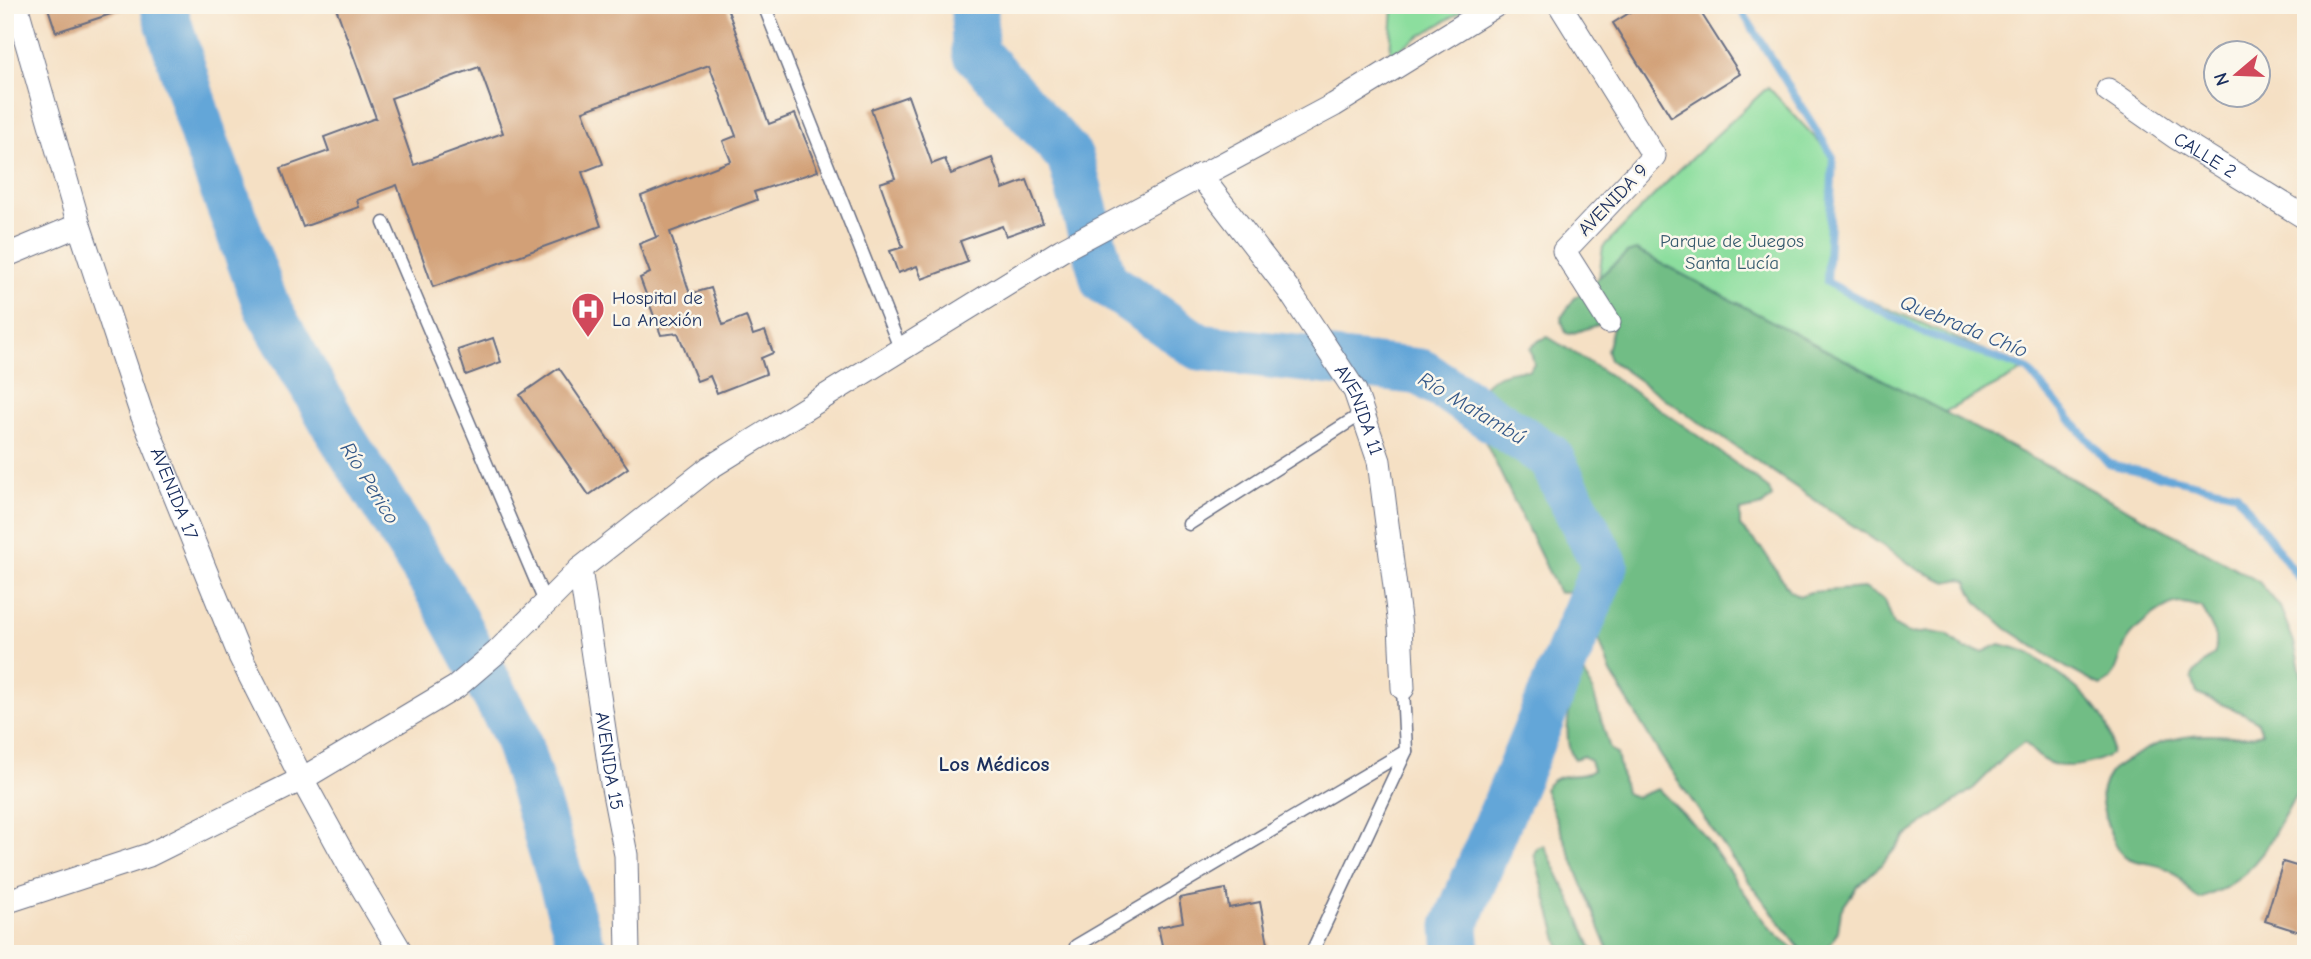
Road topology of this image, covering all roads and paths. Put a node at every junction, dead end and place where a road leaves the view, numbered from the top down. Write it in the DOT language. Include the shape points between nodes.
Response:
graph roads {
  1 [pos="16,5"];
  2 [pos="764,5"];
  3 [pos="1496,5"];
  4 [pos="1560,5"];
  5 [pos="2108,90"];
  6 [pos="1200,175"];
  7 [pos="2306,218"];
  8 [pos="384,223"];
  9 [pos="79,225"];
  10 [pos="5,256"];
  11 [pos="1609,322"];
  12 [pos="900,348"];
  13 [pos="1363,413"];
  14 [pos="1189,524"];
  15 [pos="580,569"];
  16 [pos="545,602"];
  17 [pos="1403,688"];
  18 [pos="1406,751"];
  19 [pos="302,779"];
  20 [pos="5,902"];
  21 [pos="1076,946"];
  22 [pos="402,954"];
  23 [pos="628,954"];
  24 [pos="1311,954"];
  1 -- 9 [label="street, AVENIDA 17"];
  2 -- 12 [label="lane"];
  3 -- 6 [label="street" via="1334,105"];
  4 -- 11 [label="street, AVENIDA 9" via="1654,156 1564,251"];
  5 -- 7 [label="street, CALLE 2"];
  6 -- 12 [label="street" via="1115,219"];
  6 -- 13 [label="street, AVENIDA 11" via="1288,289 1355,391"];
  8 -- 16 [label="lane"];
  9 -- 10 [label="street"];
  9 -- 19 [label="street, AVENIDA 17" via="141,412 240,656"];
  12 -- 15 [label="street" via="709,468"];
  13 -- 14 [label="lane"];
  13 -- 17 [label="street, AVENIDA 11" via="1379,461 1400,626"];
  15 -- 16 [label="street"];
  15 -- 23 [label="street, AVENIDA 15" via="626,855"];
  16 -- 19 [label="street" via="456,687"];
  17 -- 18 [label="lane"];
  18 -- 21 [label="lane"];
  18 -- 24 [label="lane"];
  19 -- 20 [label="street" via="149,855"];
  19 -- 22 [label="street, AVENIDA 17"];
}
